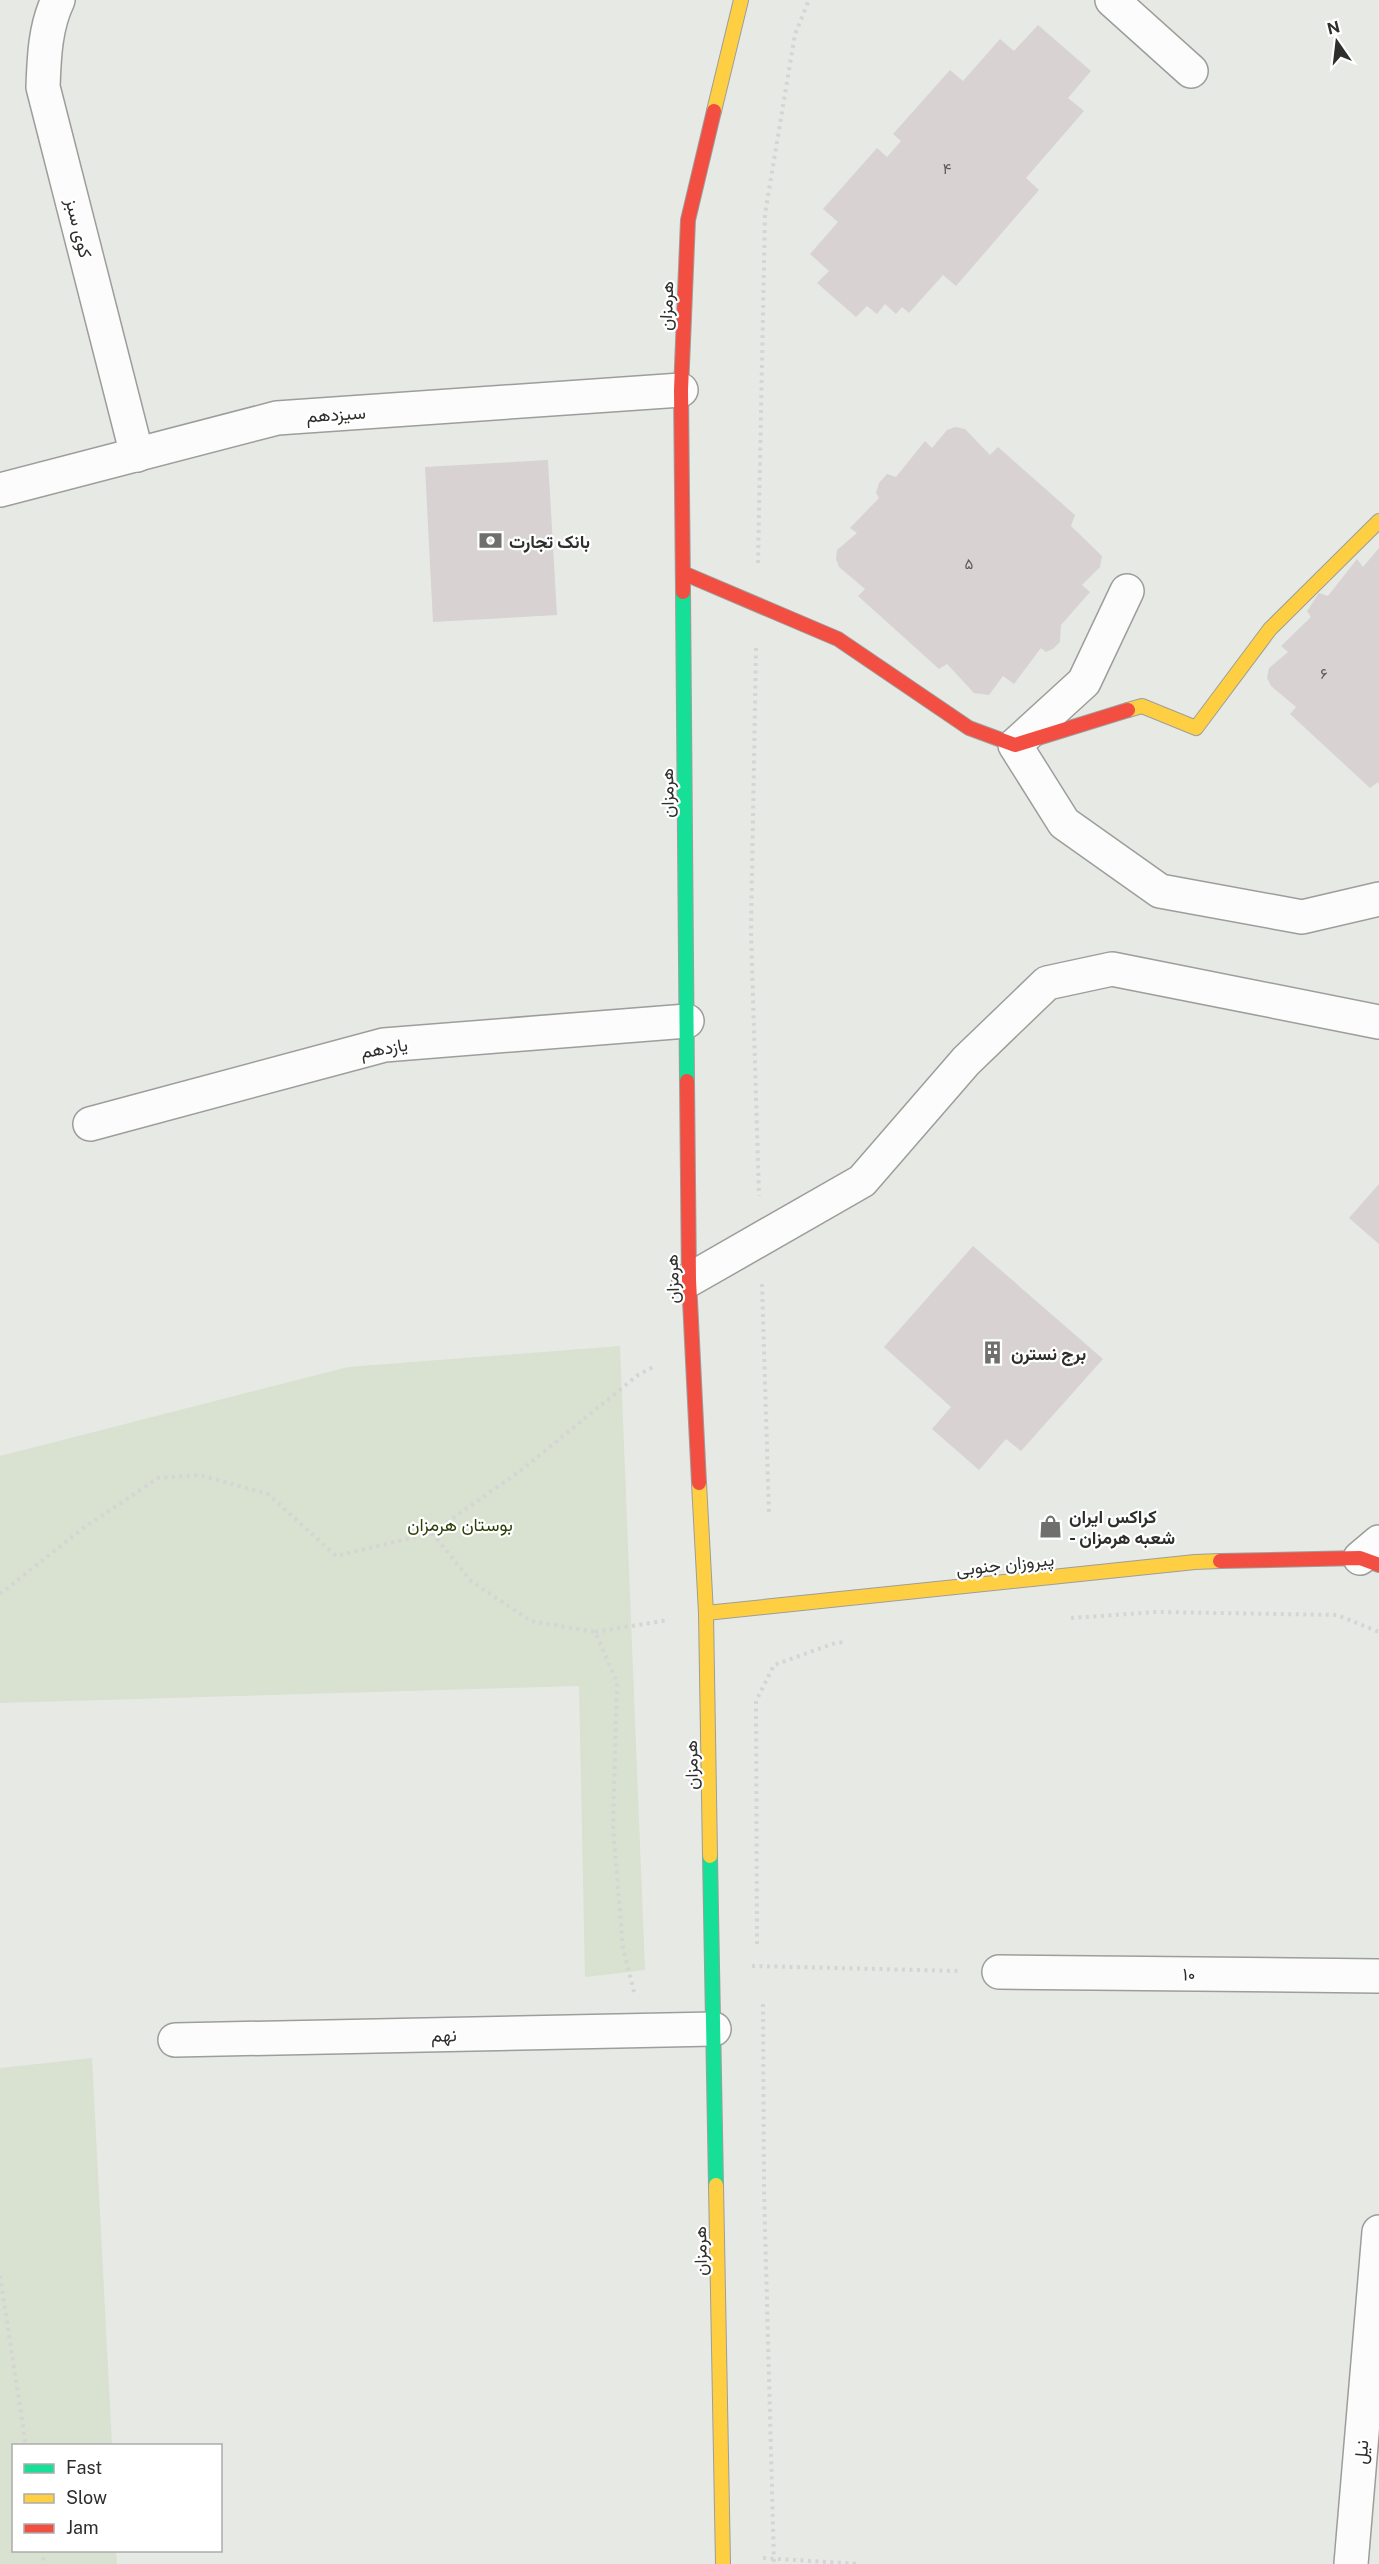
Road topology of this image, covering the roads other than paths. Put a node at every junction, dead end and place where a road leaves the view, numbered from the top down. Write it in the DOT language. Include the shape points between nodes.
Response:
graph roads {
  1 [pos="58,0"];
  2 [pos="741,0"];
  3 [pos="1112,0"];
  4 [pos="1191,71"];
  5 [pos="681,390"];
  6 [pos="137,454"];
  7 [pos="0,490"];
  8 [pos="1379,521"];
  9 [pos="682,573"];
  10 [pos="1127,591"];
  11 [pos="1015,745"];
  12 [pos="1379,899"];
  13 [pos="687,1021"];
  14 [pos="1379,1022"];
  15 [pos="90,1124"];
  16 [pos="689,1280"];
  17 [pos="1373,1555"];
  18 [pos="706,1613"];
  19 [pos="999,1972"];
  20 [pos="1379,1976"];
  21 [pos="714,2029"];
  22 [pos="175,2040"];
  23 [pos="1379,2232"];
  24 [pos="723,2559"];
  25 [pos="1352,2564"];
  1 -- 6 [label="street, کوی سبز" via="45,49 43,87"];
  2 -- 5 [label="street, هرمزان" via="688,220"];
  3 -- 4 [label="street"];
  5 -- 6 [label="street, سیزدهم" via="277,418"];
  5 -- 9 [label="street, هرمزان"];
  6 -- 7 [label="street, سیزدهم"];
  8 -- 11 [label="street" via="1270,629 1196,728 1142,706"];
  9 -- 11 [label="street" via="838,639 969,728"];
  9 -- 13 [label="street, هرمزان"];
  10 -- 11 [label="street" via="1084,682"];
  11 -- 12 [label="street" via="1064,823 1160,891 1302,917"];
  13 -- 15 [label="street, یازدهم" via="384,1045"];
  13 -- 16 [label="street, هرمزان"];
  14 -- 16 [label="street" via="1112,969 1047,983 966,1061 862,1181"];
  16 -- 18 [label="street, هرمزان"];
  17 -- 18 [label="street, پیروزان جنوبی" via="1195,1562"];
  18 -- 21 [label="street, هرمزان"];
  19 -- 20 [label="street, ۱۰"];
  21 -- 22 [label="street, نهم"];
  21 -- 24 [label="street, هرمزان"];
  23 -- 25 [label="street, نیل"];
}
